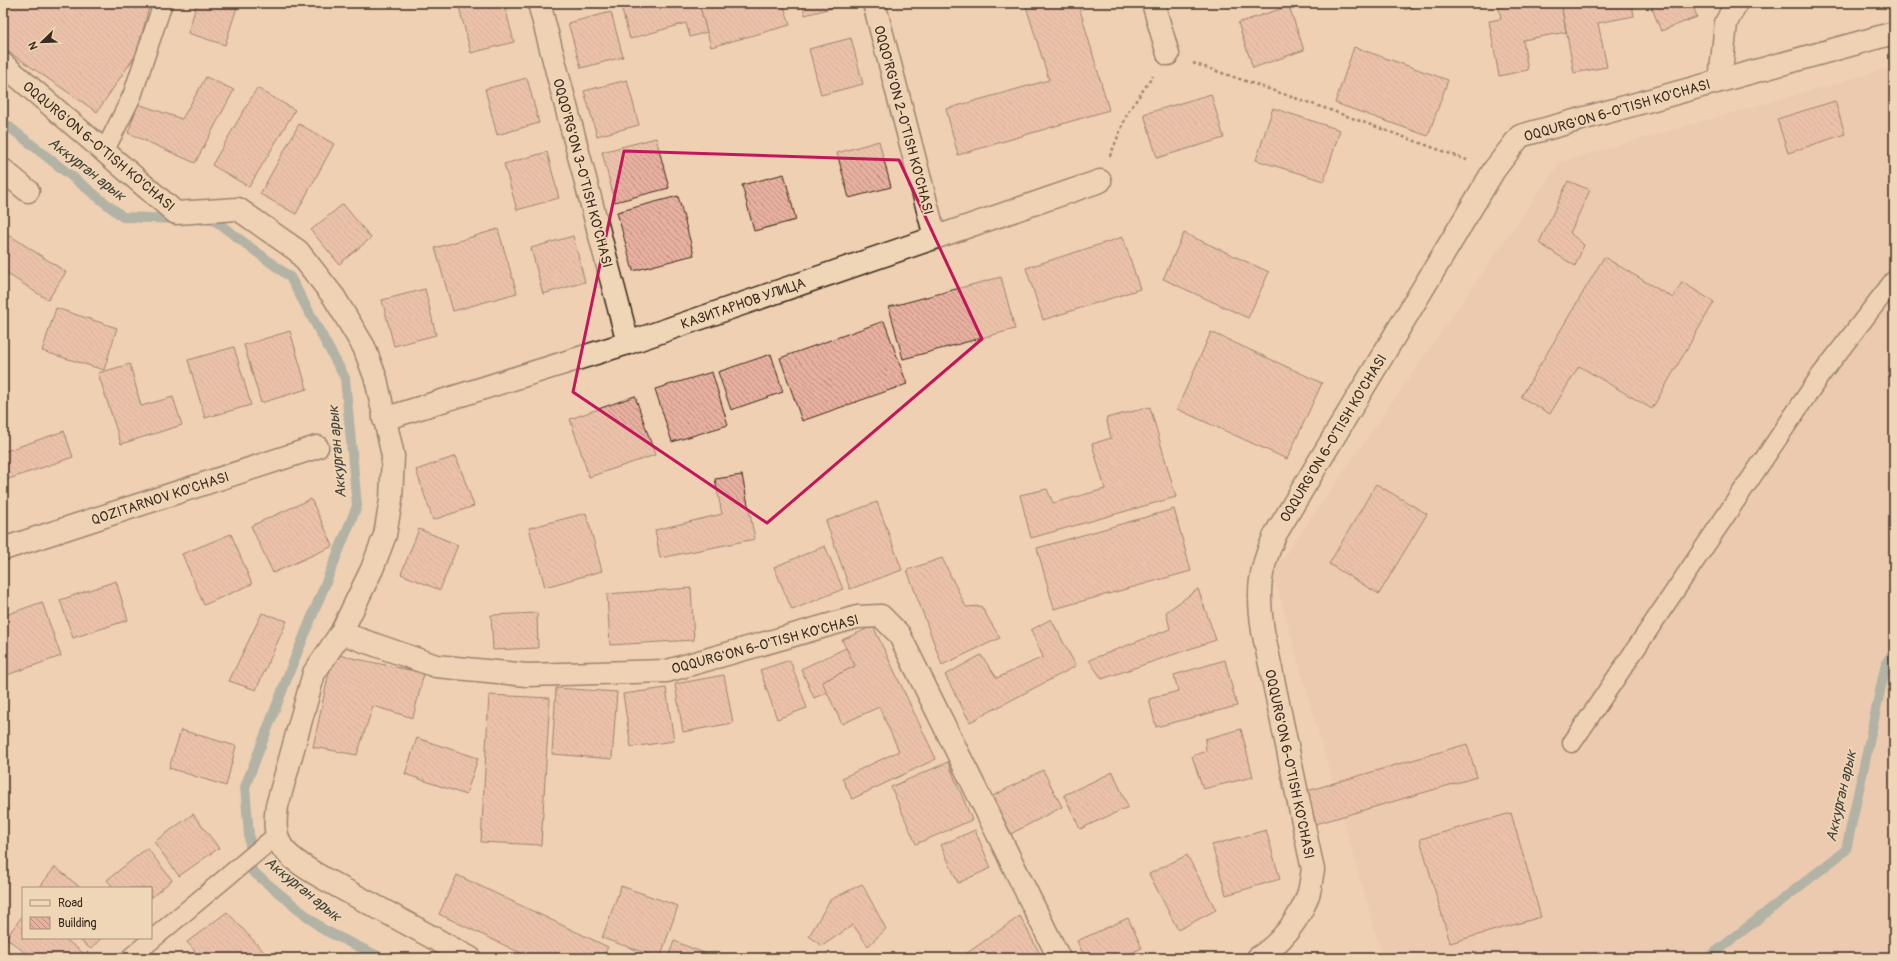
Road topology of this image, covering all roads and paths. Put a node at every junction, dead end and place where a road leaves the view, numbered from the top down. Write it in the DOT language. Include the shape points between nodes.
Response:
graph roads {
  1 [pos="163,3"];
  2 [pos="539,3"];
  3 [pos="874,3"];
  4 [pos="1152,3"];
  5 [pos="1736,3"];
  6 [pos="1894,33"];
  7 [pos="1168,54"];
  8 [pos="3,64"];
  9 [pos="1720,81"];
  10 [pos="105,150"];
  11 [pos="3,170"];
  12 [pos="1494,170"];
  13 [pos="1100,181"];
  14 [pos="28,191"];
  15 [pos="935,237"];
  16 [pos="1894,280"];
  17 [pos="628,343"];
  18 [pos="384,419"];
  19 [pos="317,447"];
  20 [pos="3,549"];
  21 [pos="341,633"];
  22 [pos="1572,743"];
  23 [pos="277,835"];
  24 [pos="130,958"];
  25 [pos="470,958"];
  26 [pos="1059,958"];
  27 [pos="1258,958"];
  1 -- 10 [label="lane" via="132,96"];
  2 -- 17 [label="street, OQQO'RG'ON 3-O'TISH KO'CHASI"];
  3 -- 15 [label="street, OQQO'RG'ON 2-O'TISH KO'CHASI"];
  4 -- 7 [label="street"];
  5 -- 9 [label="street, OQQURG'ON 6-O'TISH KO'CHASI" via="1726,23"];
  6 -- 9 [label="street, OQQURG'ON 6-O'TISH KO'CHASI"];
  7 -- 12 [label="path"];
  7 -- 13 [label="path" via="1128,112"];
  8 -- 10 [label="street, OQQURG'ON 6-O'TISH KO'CHASI"];
  9 -- 12 [label="street, OQQURG'ON 6-O'TISH KO'CHASI" via="1520,136"];
  10 -- 18 [label="street, OQQURG'ON 6-O'TISH KO'CHASI" via="176,213 238,209 298,251 334,297 364,347 376,379"];
  11 -- 14 [label="street"];
  12 -- 27 [label="street, OQQURG'ON 6-O'TISH KO'CHASI" via="1275,535 1266,555 1259,581 1259,606 1313,870 1308,895 1298,916 1282,938"];
  13 -- 15 [label="street, КАЗИТАРНОВ УЛИЦА"];
  15 -- 17 [label="street, КАЗИТАРНОВ УЛИЦА"];
  16 -- 22 [label="lane" via="1820,376"];
  17 -- 18 [label="street, КАЗИТАРНОВ УЛИЦА"];
  18 -- 21 [label="street, OQQURG'ON 6-O'TISH KO'CHASI" via="393,456 391,500 385,535 372,569"];
  19 -- 20 [label="street, QOZITARNOV KO'CHASI"];
  21 -- 23 [label="street, OQQURG'ON 6-O'TISH KO'CHASI" via="314,673 277,806"];
  21 -- 26 [label="street, OQQURG'ON 6-O'TISH KO'CHASI" via="436,666 527,675 667,671 856,617 881,616 899,634"];
  23 -- 24 [label="lane"];
  23 -- 25 [label="street, OQQURG'ON 6-O'TISH KO'CHASI" via="290,857 334,884"];
}
